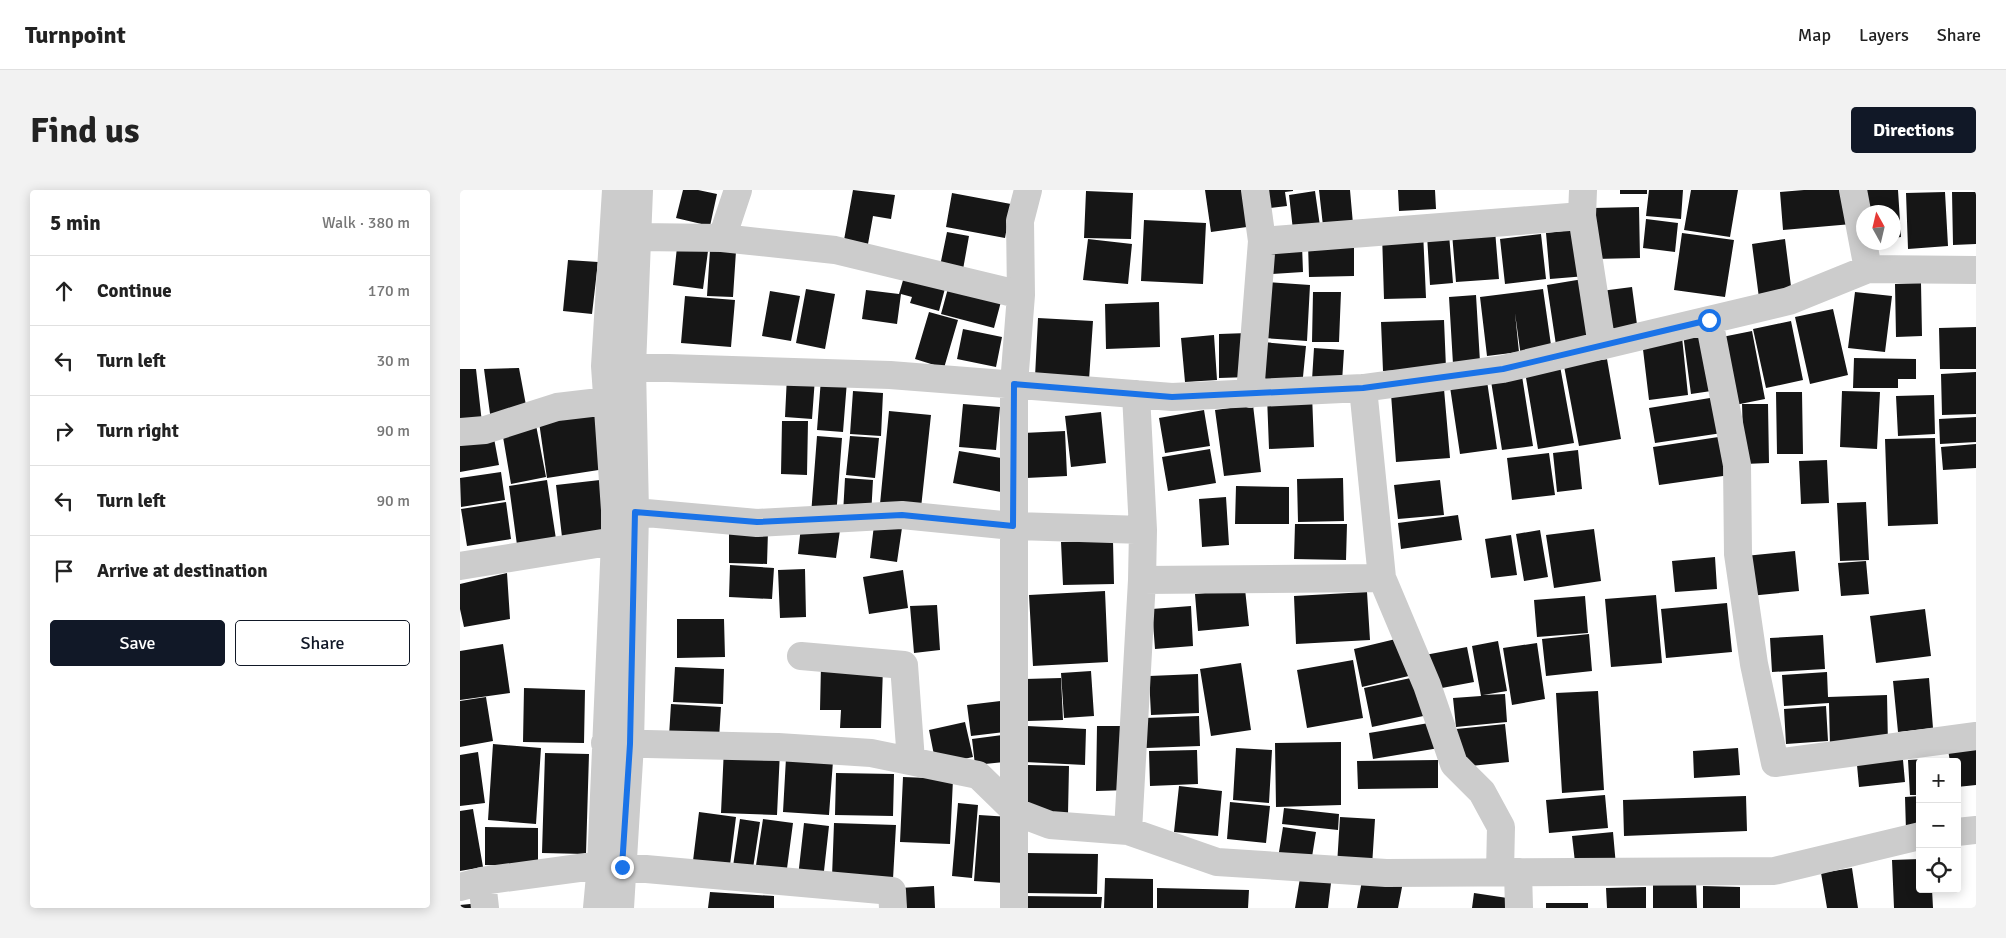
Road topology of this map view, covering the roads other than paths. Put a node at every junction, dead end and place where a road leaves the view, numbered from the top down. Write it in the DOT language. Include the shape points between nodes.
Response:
graph roads {
  1 [pos="616,190"];
  2 [pos="639,190"];
  3 [pos="738,190"];
  4 [pos="1028,190"];
  5 [pos="1255,190"];
  6 [pos="1853,190"];
  7 [pos="1582,203"];
  8 [pos="638,238"];
  9 [pos="722,238"];
  10 [pos="1262,241"];
  11 [pos="1868,269"];
  12 [pos="1976,270"];
  13 [pos="1021,295"];
  14 [pos="1709,320"];
  15 [pos="1602,346"];
  16 [pos="605,366"];
  17 [pos="632,367"];
  18 [pos="1014,384"];
  19 [pos="1363,388"];
  20 [pos="1136,394"];
  21 [pos="1250,394"];
  22 [pos="608,401"];
  23 [pos="460,432"];
  24 [pos="635,512"];
  25 [pos="1013,526"];
  26 [pos="1143,530"];
  27 [pos="615,541"];
  28 [pos="461,560"];
  29 [pos="1382,578"];
  30 [pos="1142,580"];
  31 [pos="801,656"];
  32 [pos="1976,736"];
  33 [pos="618,743"];
  34 [pos="911,761"];
  35 [pos="1016,812"];
  36 [pos="1976,830"];
  37 [pos="1128,831"];
  38 [pos="1961,832"];
  39 [pos="1916,837"];
  40 [pos="612,866"];
  41 [pos="1509,872"];
  42 [pos="471,884"];
  43 [pos="486,908"];
  44 [pos="597,908"];
  45 [pos="620,908"];
  46 [pos="893,908"];
  47 [pos="1014,908"];
  48 [pos="1519,908"];
  1 -- 16 [label="street"];
  2 -- 8 [label="street"];
  3 -- 9 [label="street"];
  4 -- 13 [label="street" via="1020,221"];
  5 -- 10 [label="street"];
  6 -- 11 [label="street"];
  7 -- 10 [label="street"];
  7 -- 15 [label="street"];
  8 -- 9 [label="street"];
  8 -- 17 [label="street"];
  9 -- 13 [label="street" via="836,250"];
  10 -- 21 [label="street"];
  11 -- 12 [label="street"];
  11 -- 14 [label="street" via="1789,301"];
  13 -- 18 [label="street"];
  14 -- 15 [label="street"];
  14 -- 32 [label="street" via="1737,465 1738,554 1754,664 1776,764"];
  15 -- 19 [label="street" via="1503,369"];
  16 -- 17 [label="street"];
  16 -- 22 [label="street"];
  17 -- 18 [label="street" via="890,375"];
  17 -- 24 [label="street"];
  18 -- 20 [label="street"];
  18 -- 25 [label="street"];
  19 -- 21 [label="street"];
  19 -- 29 [label="street"];
  20 -- 21 [label="street" via="1172,397"];
  20 -- 26 [label="street"];
  22 -- 23 [label="street" via="557,408 485,430"];
  22 -- 27 [label="street"];
  24 -- 25 [label="street" via="757,522 902,515"];
  24 -- 33 [label="street"];
  25 -- 26 [label="street"];
  25 -- 35 [label="street"];
  26 -- 30 [label="street"];
  27 -- 28 [label="street"];
  27 -- 33 [label="street"];
  29 -- 30 [label="street"];
  29 -- 41 [label="street" via="1427,685 1454,764 1482,792 1502,827"];
  30 -- 37 [label="street"];
  31 -- 34 [label="street" via="904,665"];
  33 -- 34 [label="street" via="778,747 871,753"];
  33 -- 40 [label="street"];
  34 -- 35 [label="street" via="978,775"];
  35 -- 37 [label="street" via="1050,825"];
  35 -- 47 [label="street"];
  36 -- 38 [label="street"];
  37 -- 41 [label="street" via="1217,862 1386,873"];
  39 -- 41 [label="street" via="1774,871"];
  40 -- 42 [label="street"];
  40 -- 44 [label="street"];
  40 -- 45 [label="street"];
  40 -- 46 [label="street" via="892,891"];
  41 -- 48 [label="street"];
  42 -- 43 [label="street"];
}
